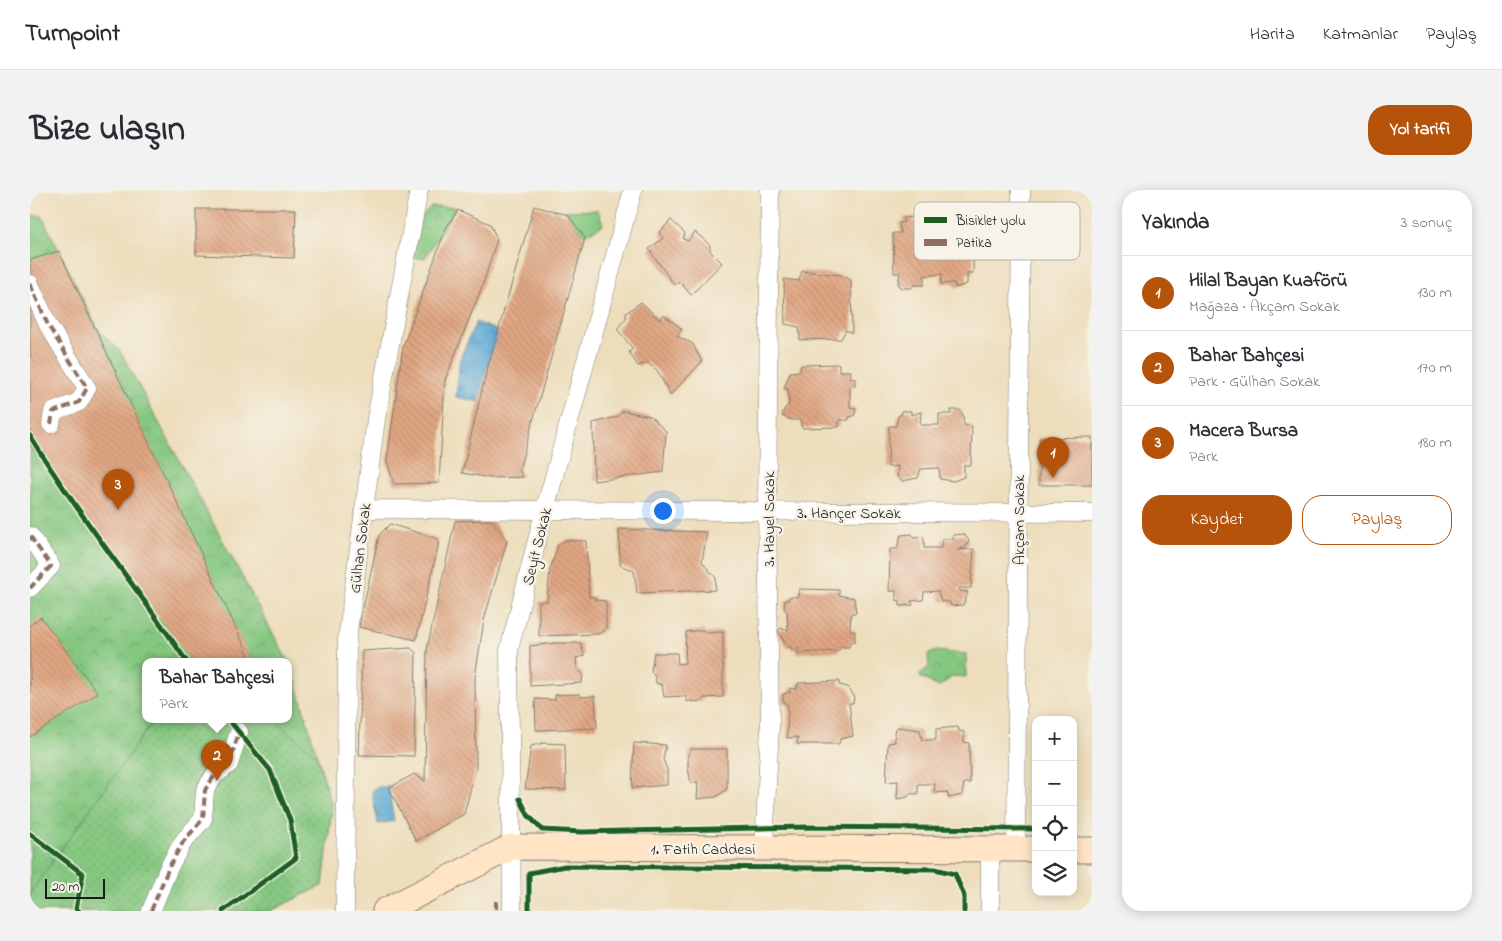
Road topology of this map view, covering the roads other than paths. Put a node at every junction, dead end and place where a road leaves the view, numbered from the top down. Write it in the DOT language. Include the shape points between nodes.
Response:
graph roads {
  1 [pos="419,190"];
  2 [pos="633,190"];
  3 [pos="770,190"];
  4 [pos="1020,260"];
  5 [pos="30,284"];
  6 [pos="50,424"];
  7 [pos="364,508"];
  8 [pos="545,509"];
  9 [pos="767,512"];
  10 [pos="1018,513"];
  11 [pos="1092,513"];
  12 [pos="30,536"];
  13 [pos="30,588"];
  14 [pos="239,732"];
  15 [pos="512,847"];
  16 [pos="764,848"];
  17 [pos="990,849"];
  18 [pos="1026,849"];
  19 [pos="1077,850"];
  20 [pos="1092,850"];
  21 [pos="151,911"];
  22 [pos="345,911"];
  23 [pos="385,911"];
  24 [pos="512,911"];
  25 [pos="990,911"];
  1 -- 7 [label="street, Gülhan Sokak" via="376,419"];
  2 -- 8 [label="street, Seyit Sokak"];
  3 -- 9 [label="street, 3. Hayel Sokak"];
  4 -- 10 [label="street, Akçam Sokak"];
  5 -- 6 [label="street" via="48,325 87,388 79,402 53,412"];
  7 -- 8 [label="street, 3. Hançer Sokak"];
  7 -- 22 [label="street, Gülhan Sokak" via="347,640"];
  8 -- 9 [label="street, 3. Hançer Sokak"];
  8 -- 15 [label="street, Seyit Sokak" via="510,650"];
  9 -- 10 [label="street, 3. Hançer Sokak"];
  9 -- 16 [label="street, 3. Hayel Sokak" via="770,726"];
  10 -- 11 [label="street, 3. Hançer Sokak"];
  10 -- 18 [label="street, Akçam Sokak"];
  12 -- 13 [label="street" via="50,566"];
  14 -- 21 [label="street" via="230,764 214,776 205,790 203,819 183,842"];
  15 -- 16 [label="street, 1. Fatih Caddesi"];
  15 -- 23 [label="street, 1. Fatih Caddesi"];
  15 -- 24 [label="street, Seyit Sokak"];
  16 -- 17 [label="street, 1. Fatih Caddesi"];
  17 -- 18 [label="street, 1. Fatih Caddesi"];
  17 -- 25 [label="street"];
  19 -- 20 [label="street"];
}
